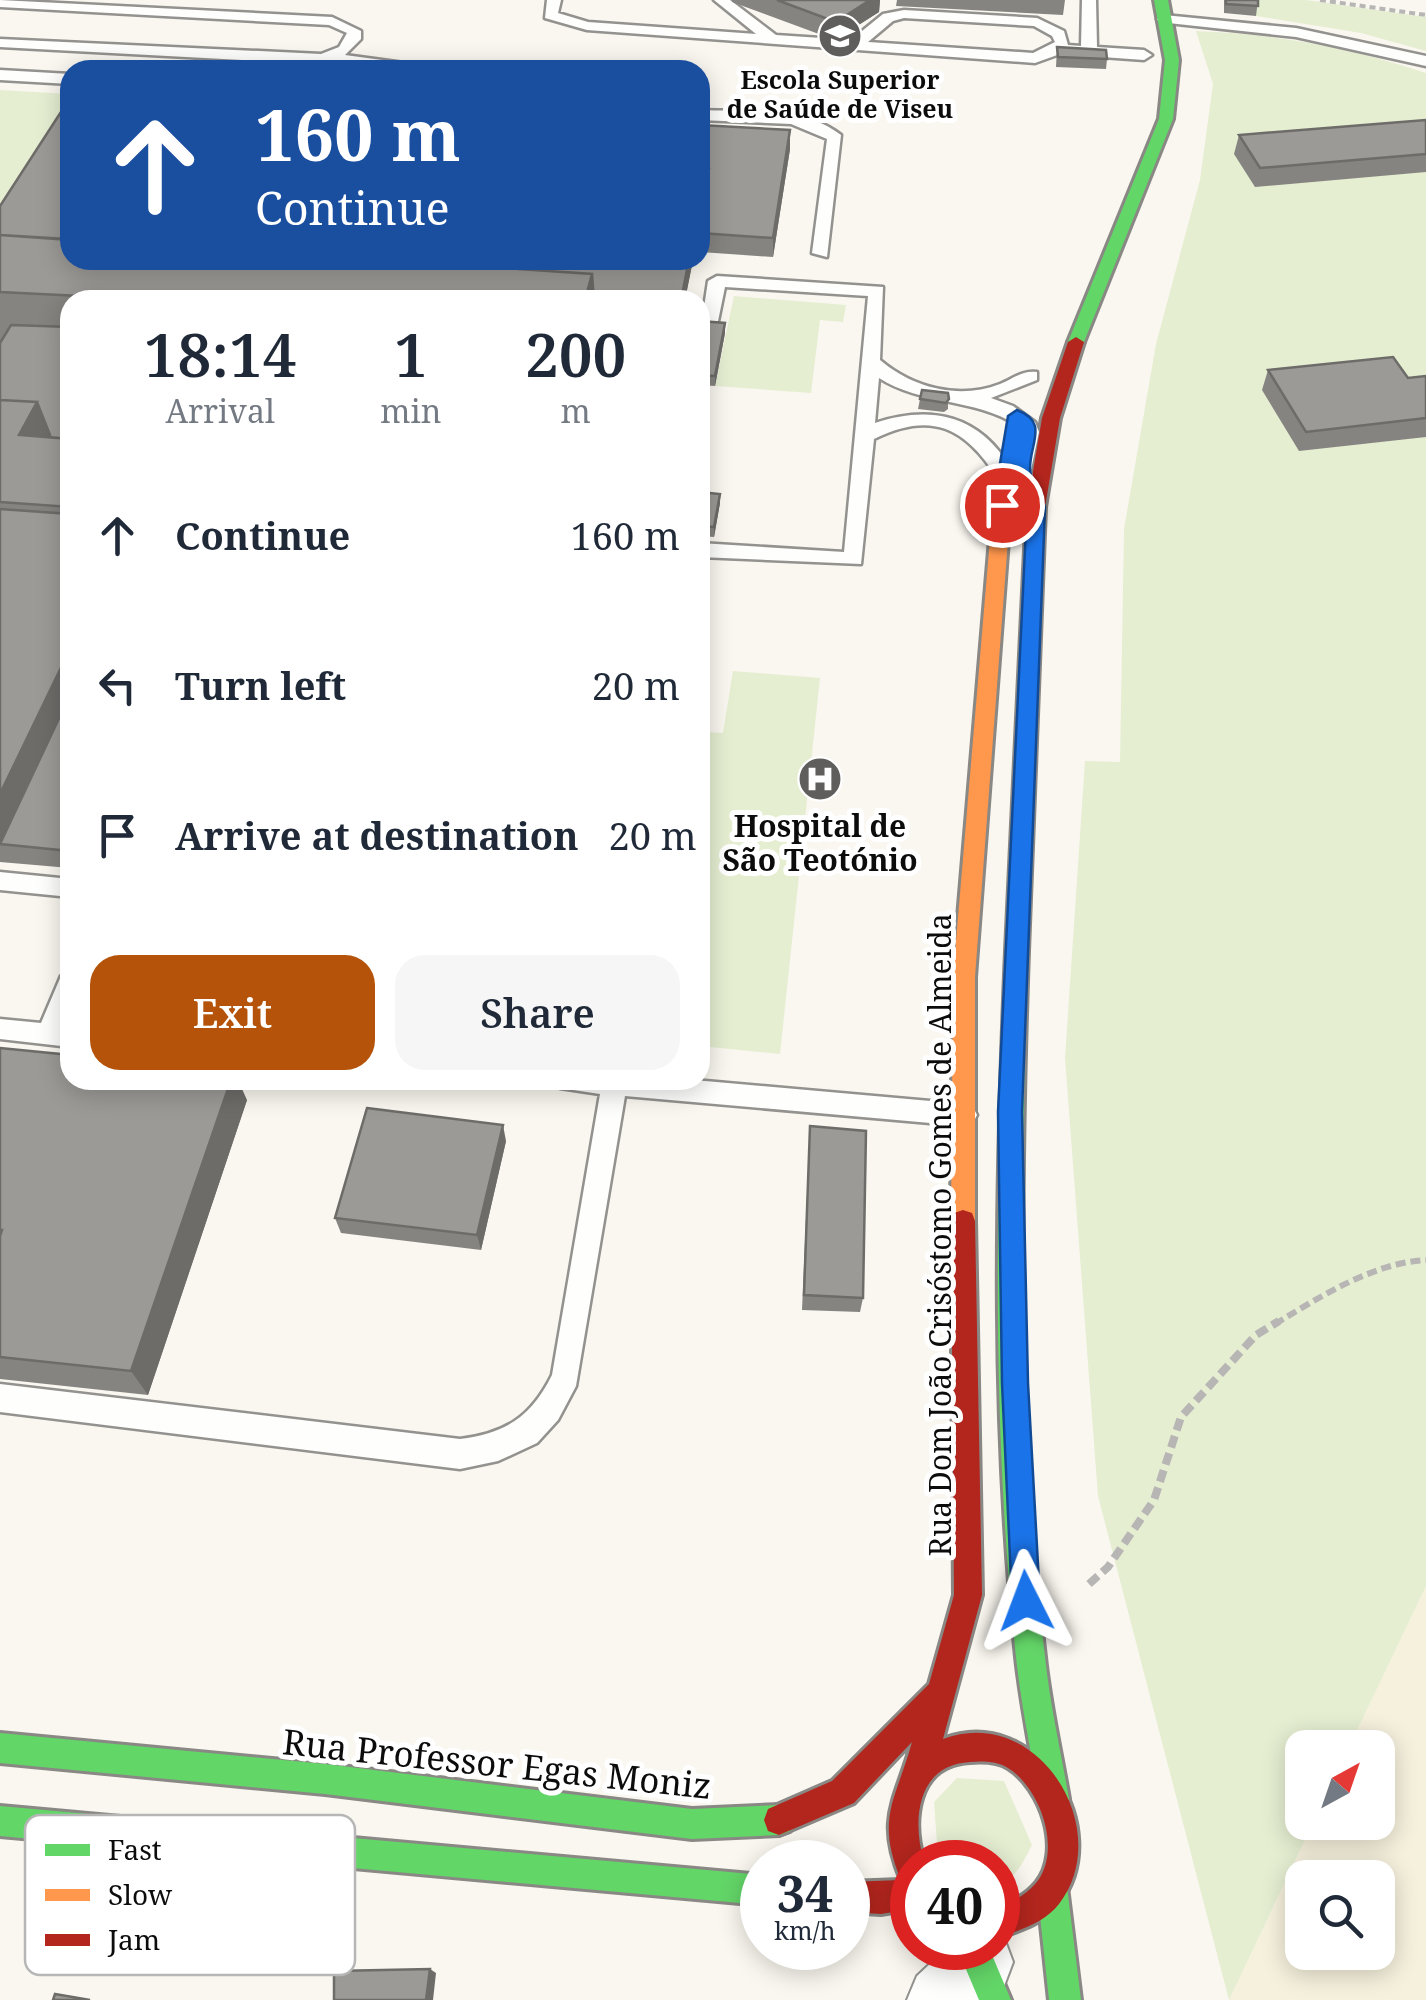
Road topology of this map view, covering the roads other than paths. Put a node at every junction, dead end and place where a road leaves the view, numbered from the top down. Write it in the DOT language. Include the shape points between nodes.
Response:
graph roads {
  1 [pos="554,0"];
  2 [pos="722,0"];
  3 [pos="1089,0"];
  4 [pos="0,3"];
  5 [pos="1162,10"];
  6 [pos="772,39"];
  7 [pos="0,43"];
  8 [pos="855,45"];
  9 [pos="1142,46"];
  10 [pos="1058,49"];
  11 [pos="1090,51"];
  12 [pos="317,58"];
  13 [pos="334,60"];
  14 [pos="1426,61"];
  15 [pos="0,74"];
  16 [pos="60,78"];
  17 [pos="1144,81"];
  18 [pos="710,115"];
  19 [pos="821,253"];
  20 [pos="762,284"];
  21 [pos="862,290"];
  22 [pos="710,314"];
  23 [pos="1040,352"];
  24 [pos="870,361"];
  25 [pos="1030,376"];
  26 [pos="969,398"];
  27 [pos="1017,416"];
  28 [pos="863,437"];
  29 [pos="1003,493"];
  30 [pos="1036,507"];
  31 [pos="710,551"];
  32 [pos="0,880"];
  33 [pos="60,887"];
  34 [pos="0,1029"];
  35 [pos="59,1034"];
  36 [pos="614,1090"];
  37 [pos="700,1090"];
  38 [pos="964,1115"];
  39 [pos="0,1398"];
  40 [pos="940,1693"];
  41 [pos="0,1748"];
  42 [pos="919,1771"];
  43 [pos="1054,1799"];
  44 [pos="0,1821"];
  45 [pos="25,1823"];
  46 [pos="903,1840"];
  47 [pos="355,1853"];
  48 [pos="1052,1887"];
  49 [pos="740,1888"];
  50 [pos="1020,1917"];
  51 [pos="1065,2000"];
  1 -- 6 [label="lane" via="550,16 587,26"];
  2 -- 6 [label="lane"];
  3 -- 11 [label="lane"];
  4 -- 12 [label="lane" via="332,21 354,31 344,50"];
  5 -- 14 [label="lane" via="1310,32"];
  5 -- 30 [label="street" via="1172,60 1166,119 1066,365"];
  6 -- 8 [label="lane"];
  7 -- 12 [label="lane"];
  8 -- 10 [label="lane" via="1034,58"];
  8 -- 10 [label="lane" via="888,18 904,14 1036,22 1059,34"];
  9 -- 11 [label="lane"];
  9 -- 17 [label="street"];
  10 -- 11 [label="lane"];
  12 -- 13 [label="lane"];
  15 -- 16 [label="lane"];
  18 -- 19 [label="lane" via="797,120 829,131 834,138"];
  19 -- 20 [label="lane" via="794,276"];
  19 -- 21 [label="lane" via="845,282"];
  20 -- 21 [label="lane"];
  20 -- 22 [label="lane" via="716,281"];
  21 -- 24 [label="lane" via="877,292"];
  23 -- 25 [label="street, Rua Dom João Crisóstomo Gomes de Almeida"];
  24 -- 26 [label="lane" via="913,391"];
  24 -- 28 [label="lane"];
  25 -- 26 [label="lane"];
  25 -- 27 [label="street, Rua Dom João Crisóstomo Gomes de Almeida"];
  26 -- 27 [label="lane"];
  27 -- 29 [label="street, Rua Dom João Crisóstomo Gomes de Almeida"];
  27 -- 30 [label="lane" via="1029,432 1021,470"];
  28 -- 29 [label="lane" via="908,419 943,422 979,437 994,452"];
  28 -- 31 [label="lane" via="854,559"];
  29 -- 38 [label="street, Rua Dom João Crisóstomo Gomes de Almeida" via="964,977"];
  30 -- 43 [label="street" via="1010,1112 1028,1637"];
  32 -- 33 [label="lane"];
  34 -- 35 [label="lane"];
  36 -- 39 [label="lane" via="566,1376 551,1409 500,1449 460,1454"];
  37 -- 38 [label="lane"];
  38 -- 40 [label="street, Rua Dom João Crisóstomo Gomes de Almeida" via="968,1595"];
  40 -- 41 [label="street, Rua Professor Egas Moniz" via="843,1792 776,1821 692,1824"];
  40 -- 42 [label="street, Rua Dom João Crisóstomo Gomes de Almeida"];
  42 -- 43 [label="street" via="964,1745 990,1745 1027,1765"];
  42 -- 46 [label="street, Rua Dom João Crisóstomo Gomes de Almeida" via="907,1792"];
  43 -- 48 [label="street" via="1063,1860"];
  44 -- 45 [label="street"];
  47 -- 49 [label="street"];
  48 -- 50 [label="street"];
  48 -- 51 [label="street"];
}
